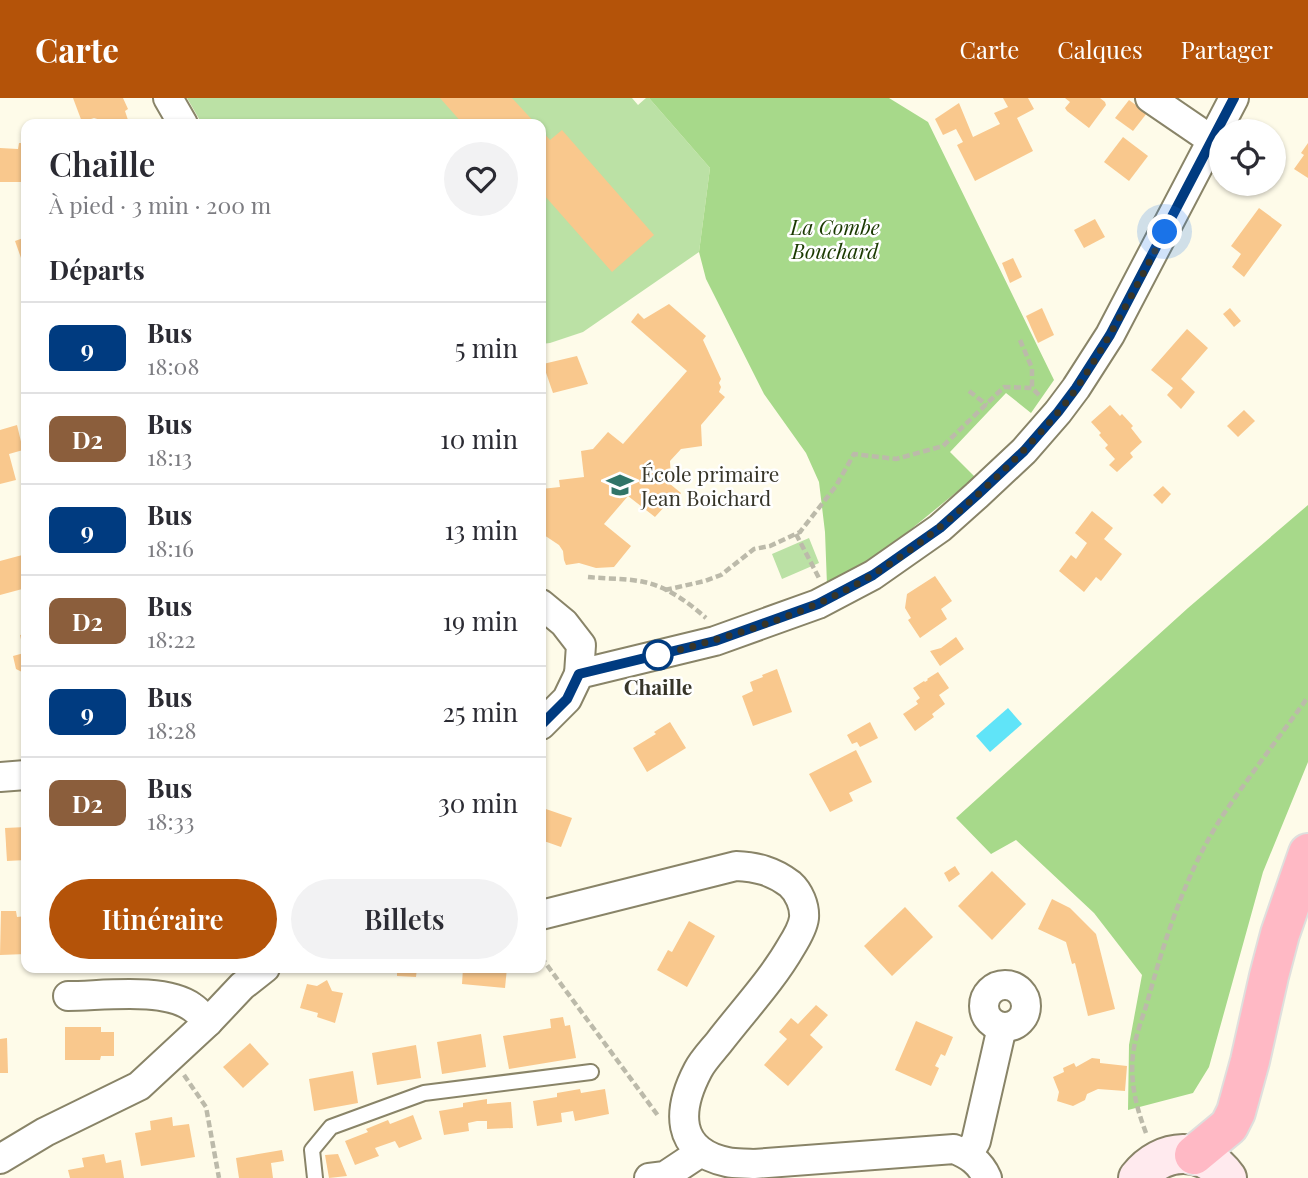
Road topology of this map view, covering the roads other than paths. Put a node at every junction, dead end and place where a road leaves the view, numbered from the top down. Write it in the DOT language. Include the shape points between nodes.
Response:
graph roads {
  1 [pos="168,98"];
  2 [pos="1150,98"];
  3 [pos="1234,98"];
  4 [pos="180,119"];
  5 [pos="1224,119"];
  6 [pos="1209,138"];
  7 [pos="1209,149"];
  8 [pos="546,608"];
  9 [pos="579,674"];
  10 [pos="546,720"];
  11 [pos="0,775"];
  12 [pos="21,775"];
  13 [pos="1308,853"];
  14 [pos="546,914"];
  15 [pos="259,973"];
  16 [pos="68,996"];
  17 [pos="208,1022"];
  18 [pos="1002,1027"];
  19 [pos="591,1072"];
  20 [pos="701,1152"];
  21 [pos="968,1155"];
  22 [pos="1194,1155"];
  23 [pos="0,1159"];
  24 [pos="316,1178"];
  25 [pos="649,1178"];
  26 [pos="987,1178"];
  27 [pos="1138,1178"];
  28 [pos="1227,1178"];
  1 -- 4 [label="street"];
  2 -- 6 [label="street"];
  3 -- 5 [label="street"];
  7 -- 9 [label="street" via="1110,335 1076,388 1024,451 940,528 873,575 818,604 715,641"];
  8 -- 9 [label="street" via="581,645"];
  9 -- 10 [label="street" via="567,699"];
  11 -- 12 [label="street"];
  13 -- 22 [label="highway" via="1280,934 1236,1112 1229,1126"];
  14 -- 20 [label="street" via="736,866 774,873 793,887 802,902 804,919 796,939 698,1069 686,1102 683,1118 688,1137"];
  15 -- 17 [label="street"];
  16 -- 17 [label="street" via="170,998 191,1006"];
  17 -- 23 [label="street" via="139,1086"];
  18 -- 21 [label="street" via="976,1141"];
  19 -- 24 [label="lane" via="424,1093 331,1126 312,1150"];
  20 -- 21 [label="street" via="727,1162 754,1164 954,1149"];
  20 -- 25 [label="street" via="666,1176"];
  21 -- 26 [label="street" via="980,1164"];
  22 -- 27 [label="street" via="1163,1158"];
  22 -- 28 [label="street" via="1215,1164"];
}
